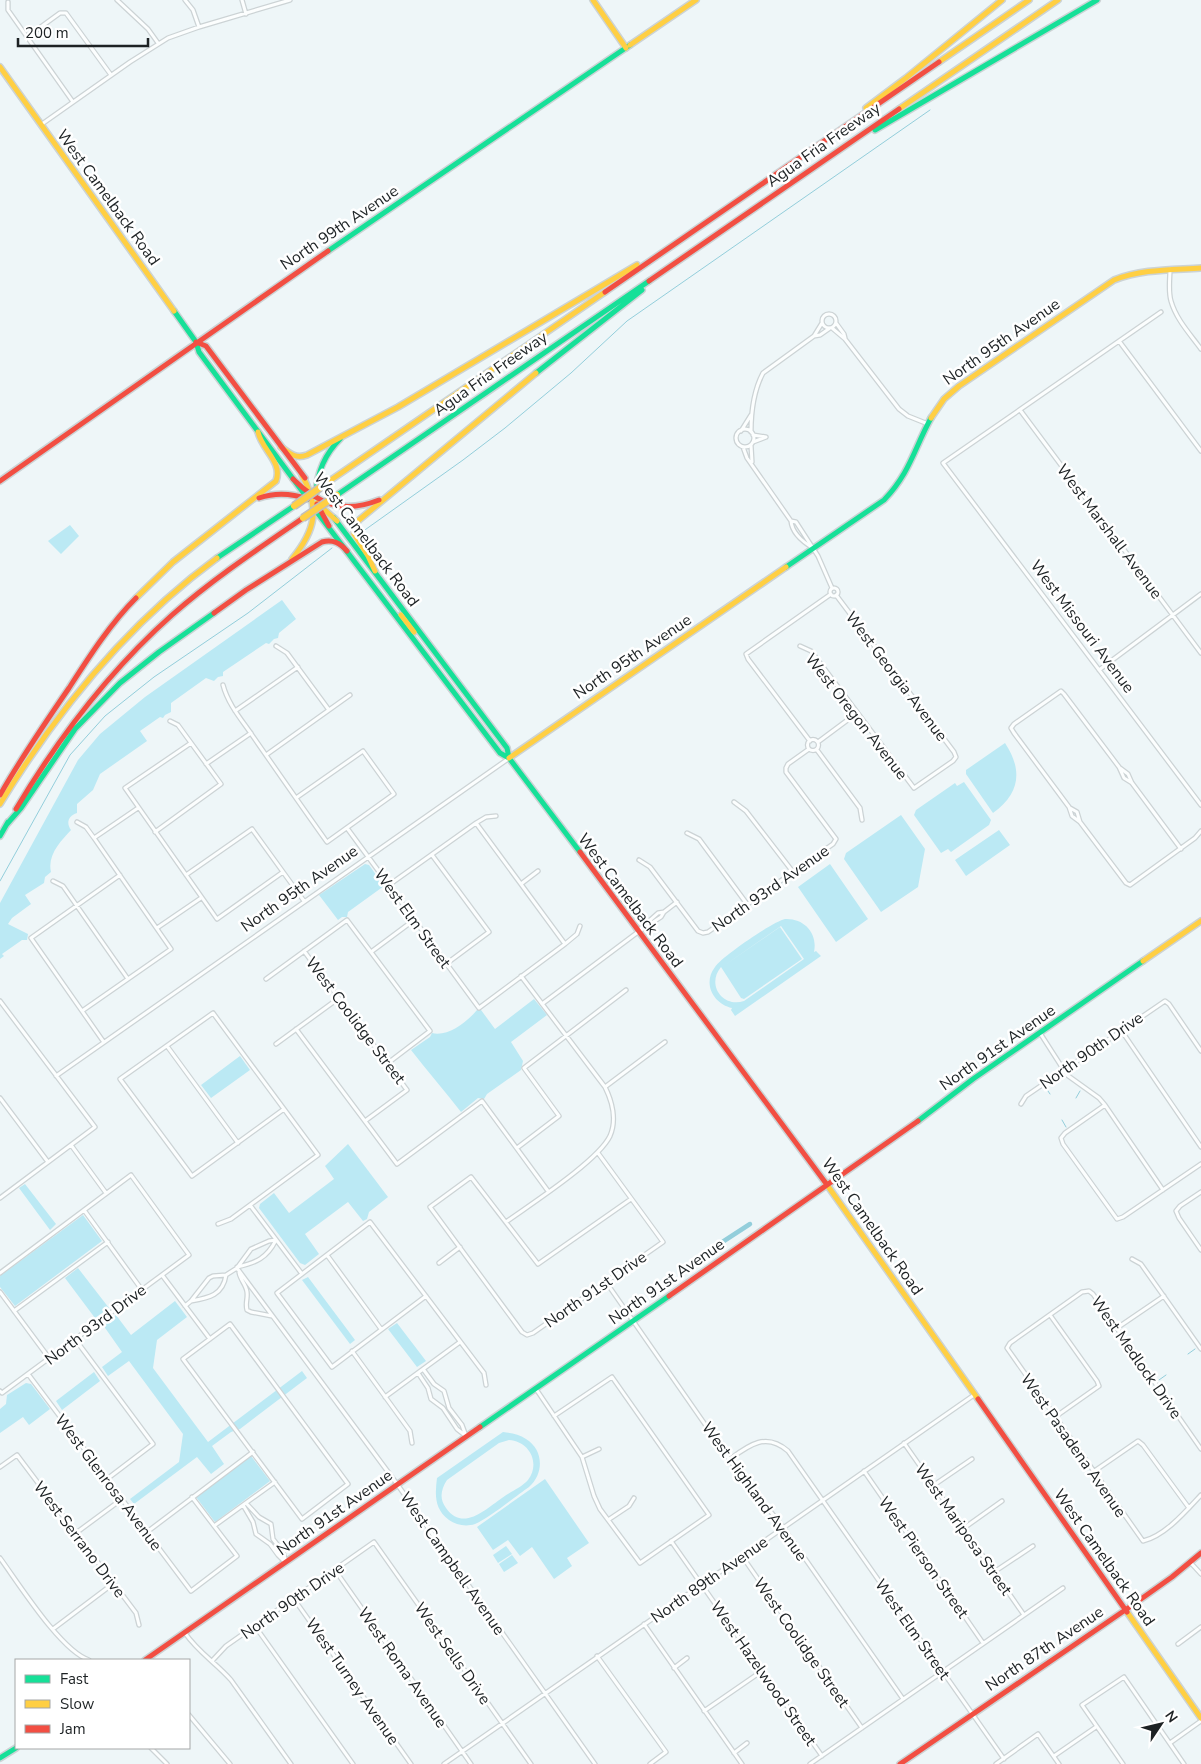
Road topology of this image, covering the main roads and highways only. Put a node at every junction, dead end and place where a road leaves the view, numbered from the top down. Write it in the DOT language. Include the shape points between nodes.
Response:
graph roads {
  1 [pos="593,0"];
  2 [pos="696,0"];
  3 [pos="1002,0"];
  4 [pos="1030,0"];
  5 [pos="1058,0"];
  6 [pos="1097,0"];
  7 [pos="626,48"];
  8 [pos="0,67"];
  9 [pos="837,132"];
  10 [pos="847,145"];
  11 [pos="663,252"];
  12 [pos="672,266"];
  13 [pos="1201,268"];
  14 [pos="196,342"];
  15 [pos="258,432"];
  16 [pos="345,435"];
  17 [pos="281,447"];
  18 [pos="0,480"];
  19 [pos="390,493"];
  20 [pos="315,500"];
  21 [pos="253,501"];
  22 [pos="347,551"];
  23 [pos="290,562"];
  24 [pos="375,571"];
  25 [pos="386,602"];
  26 [pos="433,649"];
  27 [pos="451,688"];
  28 [pos="509,758"];
  29 [pos="0,795"];
  30 [pos="0,804"];
  31 [pos="7,824"];
  32 [pos="0,836"];
  33 [pos="1201,921"];
  34 [pos="828,1185"];
  35 [pos="1201,1553"];
  36 [pos="1125,1610"];
  37 [pos="146,1659"];
  38 [pos="1201,1720"];
  39 [pos="15,1749"];
  40 [pos="0,1758"];
  41 [pos="900,1764"];
  1 -- 7 [label="main road"];
  2 -- 7 [label="main road, North 99th Avenue"];
  3 -- 9 [label="main road"];
  4 -- 9 [label="main road, Agua Fria Freeway"];
  5 -- 10 [label="main road, Agua Fria Freeway"];
  6 -- 10 [label="main road"];
  7 -- 14 [label="main road, North 99th Avenue"];
  8 -- 14 [label="main road, West Camelback Road"];
  9 -- 11 [label="main road, Agua Fria Freeway"];
  10 -- 12 [label="main road, Agua Fria Freeway"];
  11 -- 16 [label="main road"];
  11 -- 30 [label="main road, Agua Fria Freeway, bridge" via="237,544 159,605 70,699"];
  12 -- 19 [label="main road"];
  12 -- 31 [label="main road, Agua Fria Freeway, bridge" via="200,591 153,632 97,692 42,765"];
  13 -- 28 [label="main road, North 95th Avenue" via="1170,268 1121,276 958,386 940,404 910,467 890,494"];
  14 -- 15 [label="main road, West Camelback Road" via="199,352"];
  14 -- 17 [label="main road, West Camelback Road" via="206,346"];
  14 -- 18 [label="main road, North 99th Avenue"];
  15 -- 20 [label="main road, West Camelback Road" via="293,480"];
  15 -- 21 [label="main road" via="261,443 280,472 274,484"];
  16 -- 17 [label="main road" via="304,457 293,456"];
  16 -- 20 [label="main road" via="330,448 322,461"];
  17 -- 20 [label="main road, West Camelback Road" via="302,475"];
  19 -- 20 [label="main road" via="358,507"];
  19 -- 24 [label="main road" via="354,527 355,539"];
  20 -- 21 [label="main road" via="280,494"];
  20 -- 22 [label="main road, West Camelback Road"];
  20 -- 23 [label="main road" via="309,536"];
  20 -- 24 [label="main road, West Camelback Road" via="337,521"];
  21 -- 29 [label="main road" via="173,562 133,601 80,671"];
  22 -- 23 [label="main road" via="338,542 327,540"];
  22 -- 25 [label="main road, West Camelback Road"];
  23 -- 31 [label="main road" via="159,652 109,693 75,729"];
  24 -- 26 [label="main road, West Camelback Road"];
  25 -- 26 [label="main road" via="400,614 423,644"];
  25 -- 27 [label="main road, West Camelback Road"];
  26 -- 27 [label="main road" via="433,657"];
  26 -- 28 [label="main road, West Camelback Road" via="507,748"];
  27 -- 28 [label="main road, West Camelback Road" via="500,754"];
  28 -- 34 [label="main road, West Camelback Road"];
  31 -- 32 [label="main road, Agua Fria Freeway"];
  33 -- 34 [label="main road, North 91st Avenue"];
  34 -- 36 [label="main road, West Camelback Road"];
  34 -- 37 [label="main road, North 91st Avenue"];
  35 -- 36 [label="main road, North 87th Avenue"];
  36 -- 38 [label="main road, West Camelback Road"];
  36 -- 41 [label="main road, North 87th Avenue"];
  39 -- 40 [label="main road"];
}
